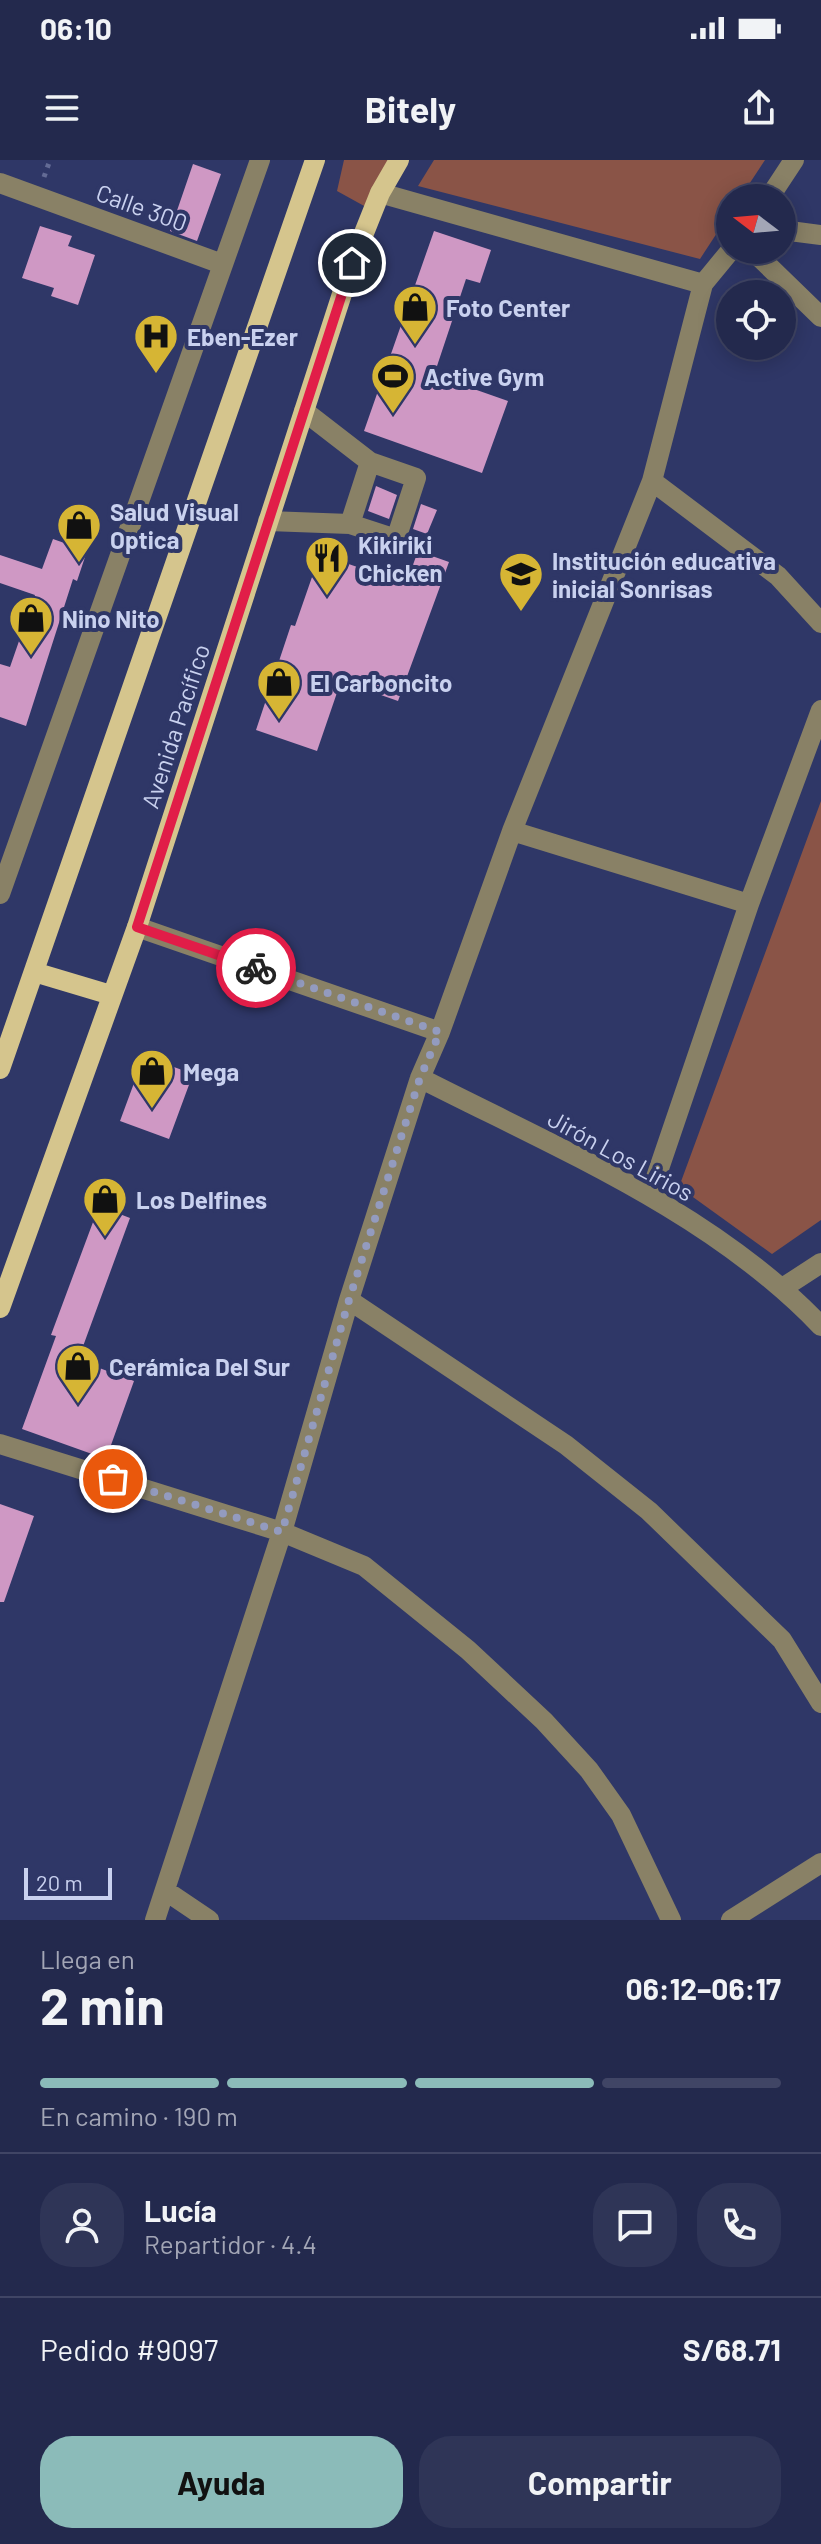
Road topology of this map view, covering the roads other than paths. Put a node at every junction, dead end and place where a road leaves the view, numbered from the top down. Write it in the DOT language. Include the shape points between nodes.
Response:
graph roads {
  1 [pos="260,160"];
  2 [pos="315,160"];
  3 [pos="399,160"];
  4 [pos="794,160"];
  5 [pos="0,183"];
  6 [pos="778,184"];
  7 [pos="380,193"];
  8 [pos="796,232"];
  9 [pos="821,235"];
  10 [pos="222,264"];
  11 [pos="719,264"];
  12 [pos="766,264"];
  13 [pos="703,284"];
  14 [pos="821,317"];
  15 [pos="304,411"];
  16 [pos="370,462"];
  17 [pos="652,481"];
  18 [pos="268,521"];
  19 [pos="350,524"];
  20 [pos="821,623"];
  21 [pos="821,710"];
  22 [pos="512,831"];
  23 [pos="0,894"];
  24 [pos="749,904"];
  25 [pos="137,927"];
  26 [pos="34,972"];
  27 [pos="111,995"];
  28 [pos="440,1032"];
  29 [pos="0,1069"];
  30 [pos="420,1078"];
  31 [pos="650,1195"];
  32 [pos="821,1263"];
  33 [pos="784,1287"];
  34 [pos="349,1300"];
  35 [pos="0,1308"];
  36 [pos="821,1326"];
  37 [pos="0,1444"];
  38 [pos="282,1532"];
  39 [pos="821,1703"];
  40 [pos="821,1863"];
  41 [pos="166,1891"];
  42 [pos="155,1920"];
  43 [pos="209,1920"];
  44 [pos="671,1920"];
  45 [pos="731,1920"];
  1 -- 10 [label="street"];
  2 -- 26 [label="main road, Avenida Pacífico"];
  3 -- 7 [label="main road, Avenida Pacífico"];
  4 -- 6 [label="street"];
  5 -- 10 [label="street, Calle 300"];
  7 -- 13 [label="street"];
  7 -- 15 [label="main road, Avenida Pacífico"];
  8 -- 9 [label="street"];
  10 -- 23 [label="street"];
  11 -- 13 [label="street"];
  12 -- 14 [label="street"];
  13 -- 17 [label="street"];
  15 -- 16 [label="street"];
  15 -- 18 [label="main road, Avenida Pacífico"];
  16 -- 19 [label="street"];
  16 -- 19 [label="street" via="416,478 396,539"];
  17 -- 20 [label="street" via="778,576"];
  17 -- 22 [label="street"];
  18 -- 19 [label="street"];
  18 -- 25 [label="main road, Avenida Pacífico"];
  21 -- 24 [label="street"];
  22 -- 24 [label="street"];
  22 -- 28 [label="street"];
  24 -- 31 [label="street"];
  25 -- 27 [label="main road, Avenida Pacífico"];
  25 -- 28 [label="street"];
  26 -- 27 [label="main road"];
  26 -- 29 [label="main road, Avenida Pacífico"];
  27 -- 35 [label="main road, Avenida Pacífico"];
  28 -- 30 [label="street"];
  30 -- 31 [label="street, Jirón Los Lirios"];
  30 -- 34 [label="street"];
  31 -- 33 [label="street, Jirón Los Lirios"];
  32 -- 33 [label="street"];
  33 -- 36 [label="street, Jirón Los Lirios"];
  34 -- 38 [label="street"];
  34 -- 39 [label="street" via="566,1445 649,1511 782,1640"];
  37 -- 38 [label="street"];
  38 -- 41 [label="street"];
  38 -- 44 [label="street" via="364,1566 468,1650 544,1721 621,1815"];
  40 -- 45 [label="street"];
  41 -- 42 [label="street"];
  41 -- 43 [label="street"];
}
